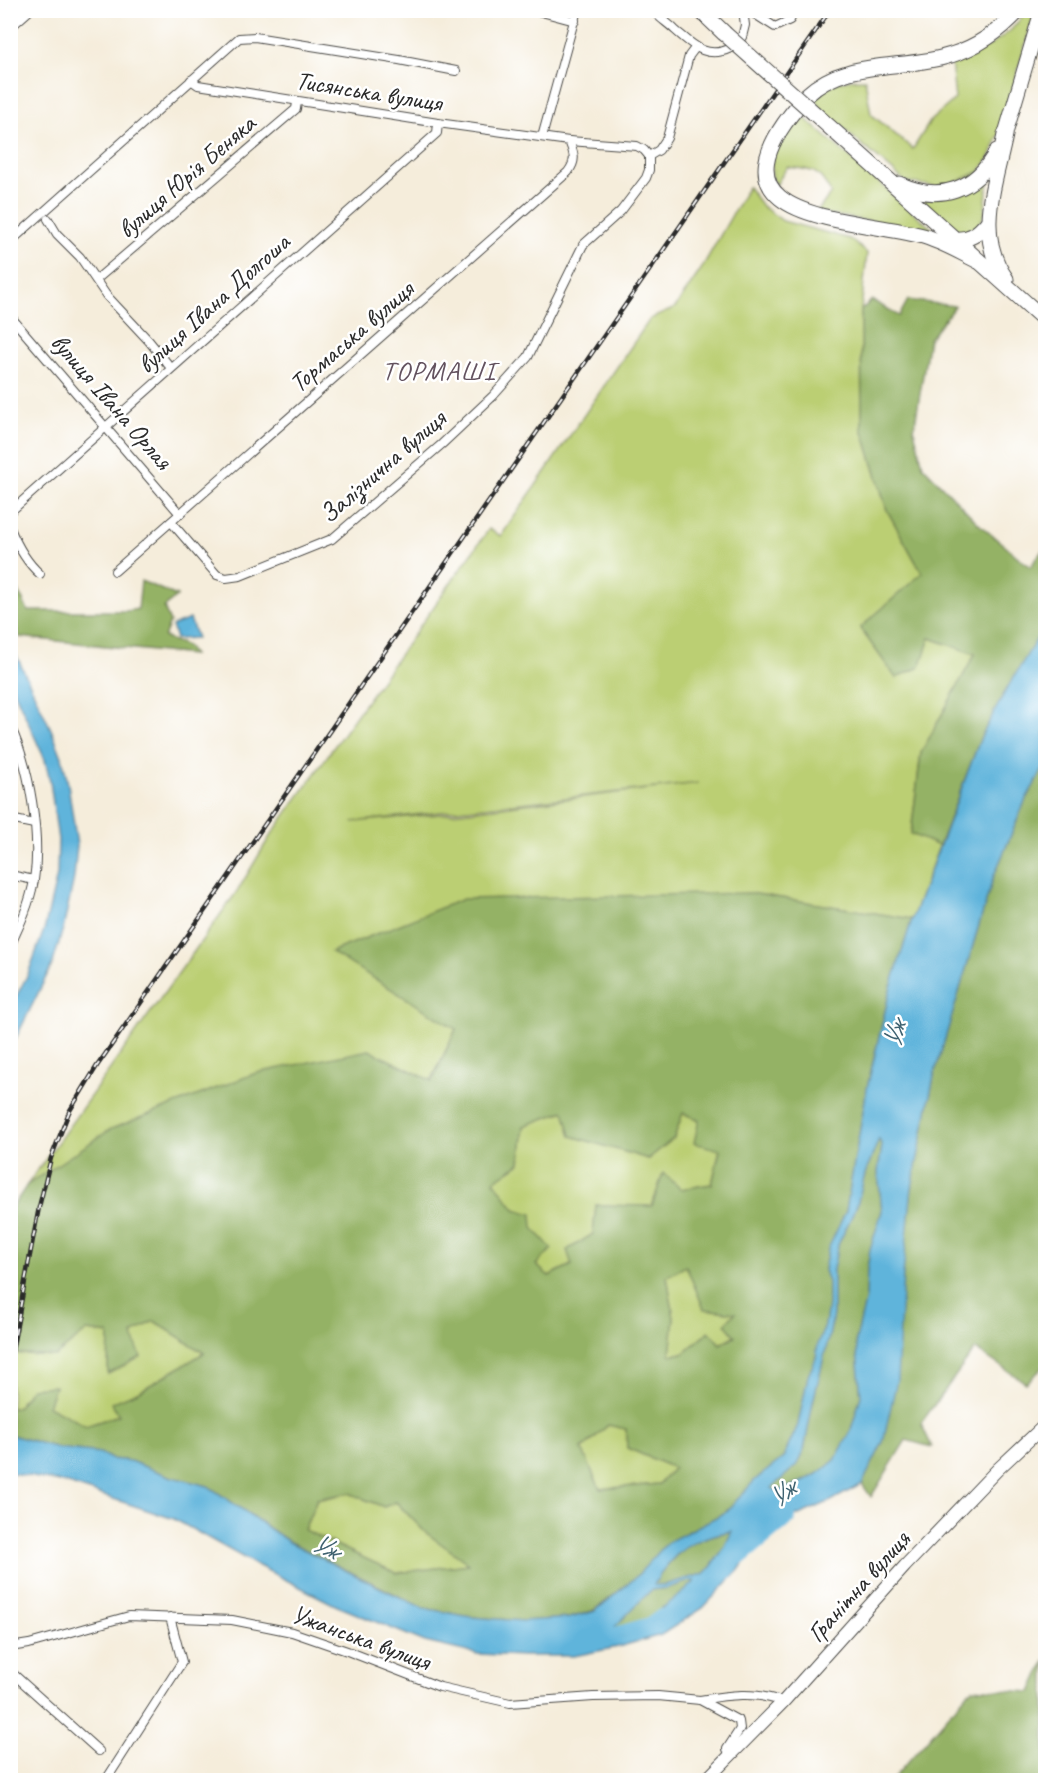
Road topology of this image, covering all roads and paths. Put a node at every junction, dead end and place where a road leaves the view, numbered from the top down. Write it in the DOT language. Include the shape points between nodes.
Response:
graph roads {
  1 [pos="27,10"];
  2 [pos="534,10"];
  3 [pos="577,10"];
  4 [pos="652,10"];
  5 [pos="700,10"];
  6 [pos="795,10"];
  7 [pos="1019,10"];
  8 [pos="1042,10"];
  9 [pos="744,11"];
  10 [pos="575,21"];
  11 [pos="10,26"];
  12 [pos="742,37"];
  13 [pos="695,48"];
  14 [pos="731,48"];
  15 [pos="456,71"];
  16 [pos="191,80"];
  17 [pos="297,102"];
  18 [pos="438,123"];
  19 [pos="1005,135"];
  20 [pos="542,137"];
  21 [pos="568,141"];
  22 [pos="649,156"];
  23 [pos="890,180"];
  24 [pos="48,219"];
  25 [pos="988,222"];
  26 [pos="952,239"];
  27 [pos="10,242"];
  28 [pos="978,261"];
  29 [pos="97,279"];
  30 [pos="1022,301"];
  31 [pos="10,316"];
  32 [pos="1046,321"];
  33 [pos="171,368"];
  34 [pos="105,426"];
  35 [pos="10,512"];
  36 [pos="180,514"];
  37 [pos="171,522"];
  38 [pos="10,528"];
  39 [pos="115,571"];
  40 [pos="40,574"];
  41 [pos="11,729"];
  42 [pos="10,819"];
  43 [pos="34,824"];
  44 [pos="10,875"];
  45 [pos="34,880"];
  46 [pos="10,946"];
  47 [pos="1046,1424"];
  48 [pos="170,1617"];
  49 [pos="10,1647"];
  50 [pos="10,1671"];
  51 [pos="700,1700"];
  52 [pos="783,1702"];
  53 [pos="99,1751"];
  54 [pos="730,1756"];
  55 [pos="106,1780"];
  56 [pos="706,1780"];
  1 -- 11 [label="street"];
  2 -- 10 [label="street"];
  3 -- 10 [label="street"];
  4 -- 13 [label="street"];
  5 -- 23 [label="highway, bridge"];
  6 -- 9 [label="street" via="790,20 775,27"];
  7 -- 28 [label="highway" via="1001,29 963,51 843,73 817,86 772,142 766,161 769,182 783,202 810,214 921,235"];
  8 -- 19 [label="main road"];
  9 -- 12 [label="street"];
  10 -- 20 [label="street"];
  13 -- 14 [label="street" via="714,52"];
  13 -- 22 [label="street, Залізнична вулиця" via="667,138"];
  15 -- 16 [label="street" via="247,36 234,41"];
  16 -- 17 [label="street, Тисянська вулиця" via="198,85"];
  16 -- 27 [label="street"];
  17 -- 18 [label="street, Тисянська вулиця"];
  17 -- 29 [label="street, вулиця Юрія Беняка" via="296,109"];
  18 -- 20 [label="street, Тисянська вулиця"];
  18 -- 33 [label="street, вулиця Івана Долгоша" via="437,133"];
  19 -- 23 [label="highway" via="988,167 961,187 920,192"];
  19 -- 25 [label="highway"];
  20 -- 21 [label="street"];
  21 -- 22 [label="street" via="637,146"];
  21 -- 36 [label="street, Тормаська вулиця" via="575,158 568,172"];
  22 -- 37 [label="street, Залізнична вулиця" via="649,170 637,192 576,257 541,334 522,364 451,436 332,539 226,578 217,575"];
  23 -- 26 [label="highway"];
  24 -- 29 [label="street"];
  25 -- 26 [label="highway" via="975,235"];
  25 -- 30 [label="highway" via="997,265"];
  26 -- 28 [label="highway"];
  28 -- 30 [label="highway"];
  29 -- 33 [label="street" via="106,295"];
  30 -- 32 [label="highway"];
  31 -- 34 [label="street, вулиця Івана Орлая"];
  33 -- 34 [label="street, вулиця Івана Долгоша"];
  34 -- 35 [label="street, вулиця Івана Долгоша"];
  34 -- 36 [label="street, вулиця Івана Орлая"];
  36 -- 37 [label="street, Тормаська вулиця"];
  37 -- 39 [label="street, Тормаська вулиця"];
  38 -- 40 [label="street" via="31,567"];
  41 -- 43 [label="street" via="24,758"];
  42 -- 43 [label="street"];
  43 -- 45 [label="street"];
  44 -- 45 [label="street"];
  45 -- 46 [label="street"];
  47 -- 52 [label="street, Гранітна вулиця" via="905,1566"];
  48 -- 49 [label="street, Ужанська вулиця" via="129,1616"];
  48 -- 51 [label="street, Ужанська вулиця" via="232,1620 292,1632 440,1687 510,1703 628,1696"];
  48 -- 55 [label="street" via="182,1662"];
  50 -- 53 [label="street"];
  51 -- 52 [label="street, Ужанська вулиця" via="736,1694"];
  51 -- 54 [label="street, Ужанська вулиця" via="739,1721 740,1729 727,1749"];
  52 -- 54 [label="street, Гранітна вулиця"];
  54 -- 56 [label="street, Гранітна вулиця"];
}
